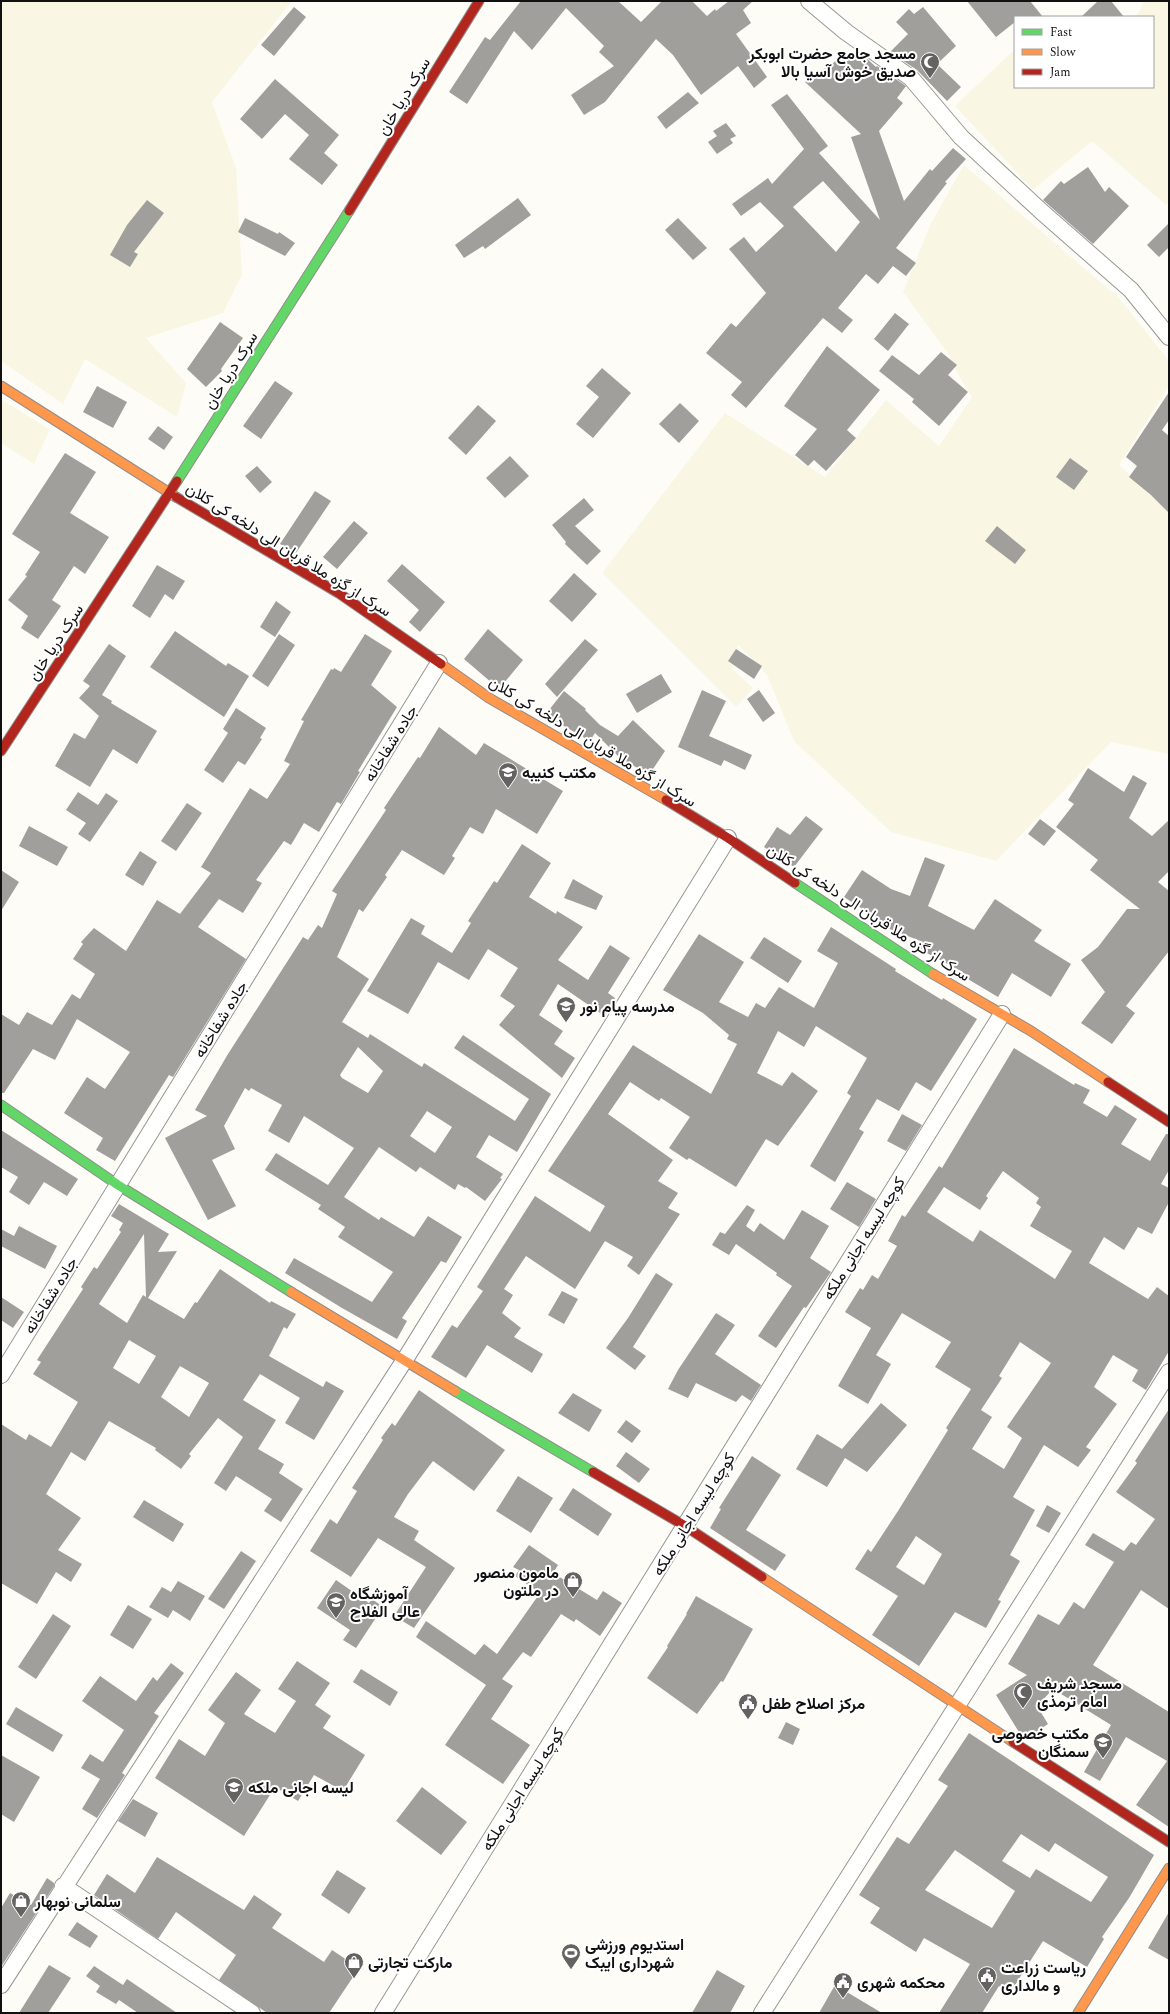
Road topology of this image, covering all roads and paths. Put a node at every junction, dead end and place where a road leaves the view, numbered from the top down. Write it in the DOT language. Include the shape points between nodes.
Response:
graph roads {
  1 [pos="478,1"];
  2 [pos="809,1"];
  3 [pos="1169,337"];
  4 [pos="1,386"];
  5 [pos="170,493"];
  6 [pos="439,663"];
  7 [pos="1,751"];
  8 [pos="728,838"];
  9 [pos="1002,1014"];
  10 [pos="1,1105"];
  11 [pos="1169,1122"];
  12 [pos="118,1185"];
  13 [pos="404,1361"];
  14 [pos="1169,1372"];
  15 [pos="1,1375"];
  16 [pos="685,1526"];
  17 [pos="956,1706"];
  18 [pos="1169,1842"];
  19 [pos="1169,1868"];
  20 [pos="64,1886"];
  21 [pos="1,1985"];
  22 [pos="252,2013"];
  23 [pos="383,2013"];
  24 [pos="762,2013"];
  25 [pos="1078,2013"];
  1 -- 5 [label="street, سرک دریا خان" via="398,135"];
  2 -- 3 [label="street" via="846,32 911,78 961,137 1131,290"];
  4 -- 5 [label="street, سرک از گزه ملا قربان الی دلخه کی کلان"];
  5 -- 6 [label="street, سرک از گزه ملا قربان الی دلخه کی کلان" via="340,594"];
  5 -- 7 [label="street, سرک دریا خان"];
  6 -- 8 [label="street, سرک از گزه ملا قربان الی دلخه کی کلان" via="489,698"];
  6 -- 12 [label="street, جاده شفاخانه"];
  8 -- 9 [label="street, سرک از گزه ملا قربان الی دلخه کی کلان" via="922,968"];
  8 -- 13 [label="street"];
  9 -- 11 [label="street, سرک از گزه ملا قربان الی دلخه کی کلان" via="1032,1031"];
  9 -- 16 [label="street, کوچه لیسه اجانی ملکه"];
  10 -- 12 [label="street"];
  12 -- 13 [label="street"];
  12 -- 15 [label="street, جاده شفاخانه"];
  13 -- 16 [label="street"];
  13 -- 20 [label="street"];
  14 -- 17 [label="street"];
  16 -- 17 [label="street"];
  16 -- 23 [label="street, کوچه لیسه اجانی ملکه"];
  17 -- 18 [label="street"];
  17 -- 24 [label="street"];
  19 -- 25 [label="street"];
  20 -- 21 [label="street"];
  20 -- 22 [label="street"];
}
